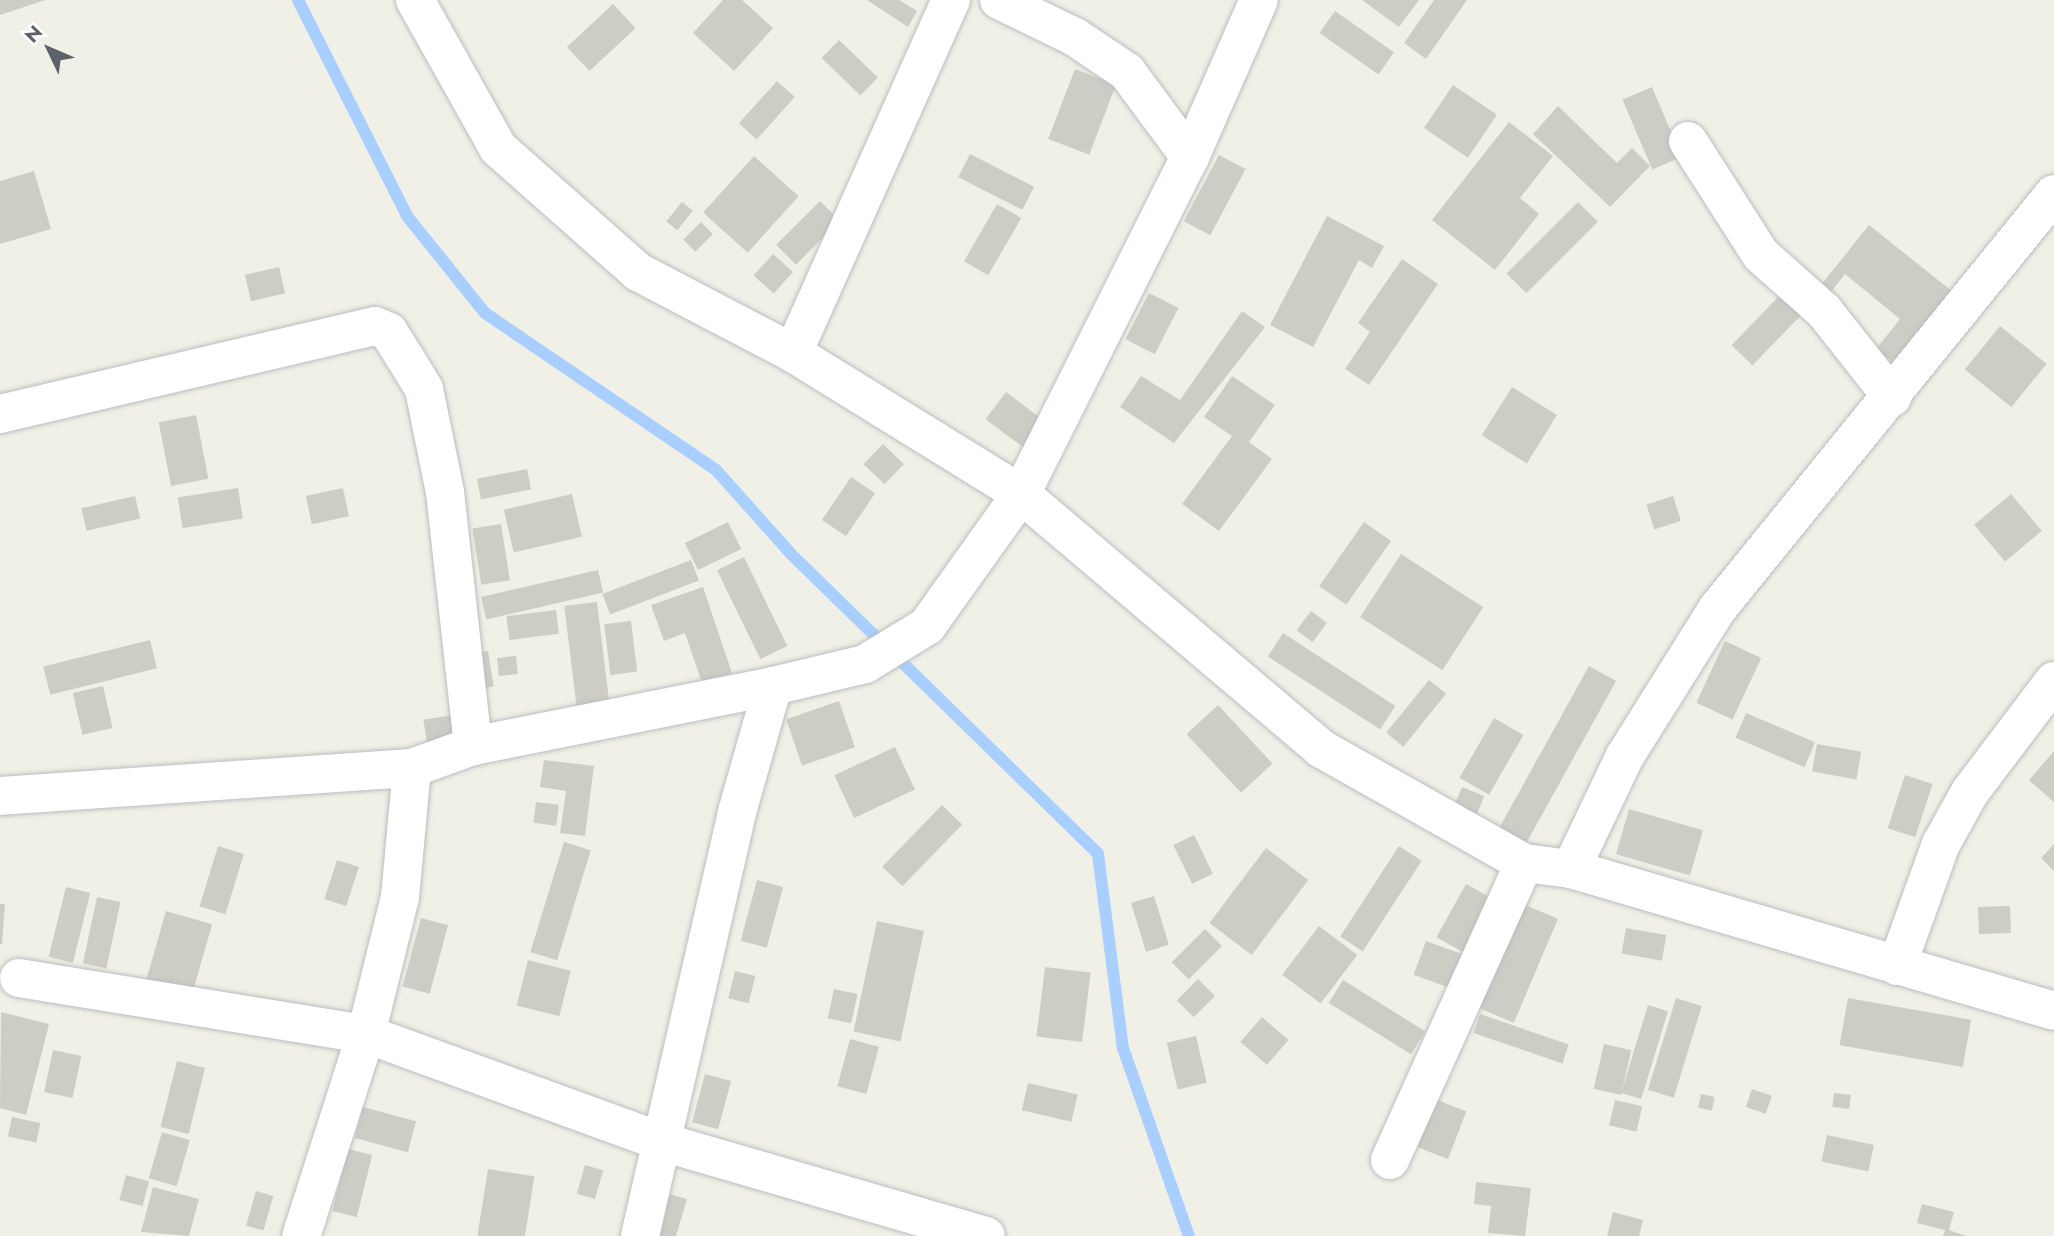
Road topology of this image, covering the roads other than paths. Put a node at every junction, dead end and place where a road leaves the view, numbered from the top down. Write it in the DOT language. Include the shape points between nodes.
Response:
graph roads {
  1 [pos="415,0"];
  2 [pos="951,0"];
  3 [pos="999,0"];
  4 [pos="1259,0"];
  5 [pos="1688,141"];
  6 [pos="1190,157"];
  7 [pos="2054,194"];
  8 [pos="793,352"];
  9 [pos="1892,397"];
  10 [pos="0,414"];
  11 [pos="1021,494"];
  12 [pos="2054,681"];
  13 [pos="773,686"];
  14 [pos="473,746"];
  15 [pos="412,768"];
  16 [pos="0,796"];
  17 [pos="1524,863"];
  18 [pos="1571,869"];
  19 [pos="1897,966"];
  20 [pos="19,978"];
  21 [pos="2054,1011"];
  22 [pos="366,1034"];
  23 [pos="666,1143"];
  24 [pos="1390,1160"];
  25 [pos="301,1236"];
  26 [pos="640,1236"];
  27 [pos="986,1236"];
  1 -- 8 [label="street" via="498,148 638,272"];
  2 -- 8 [label="street"];
  3 -- 6 [label="street" via="1075,37 1127,72"];
  4 -- 6 [label="street"];
  5 -- 9 [label="street" via="1761,255 1824,311"];
  6 -- 11 [label="street"];
  7 -- 9 [label="street"];
  8 -- 11 [label="street"];
  9 -- 18 [label="street" via="1718,608 1625,756"];
  10 -- 14 [label="street" via="375,326 389,332 424,389 445,492"];
  11 -- 13 [label="street" via="927,626 865,664"];
  11 -- 17 [label="street" via="1320,748"];
  12 -- 19 [label="street" via="1970,792 1941,844"];
  13 -- 14 [label="street"];
  13 -- 23 [label="street" via="737,812"];
  14 -- 15 [label="street"];
  15 -- 16 [label="street"];
  15 -- 22 [label="street" via="400,898"];
  17 -- 18 [label="street"];
  17 -- 24 [label="street"];
  18 -- 19 [label="street"];
  19 -- 21 [label="street"];
  20 -- 22 [label="street"];
  22 -- 23 [label="street"];
  22 -- 25 [label="street"];
  23 -- 26 [label="street"];
  23 -- 27 [label="street"];
}
